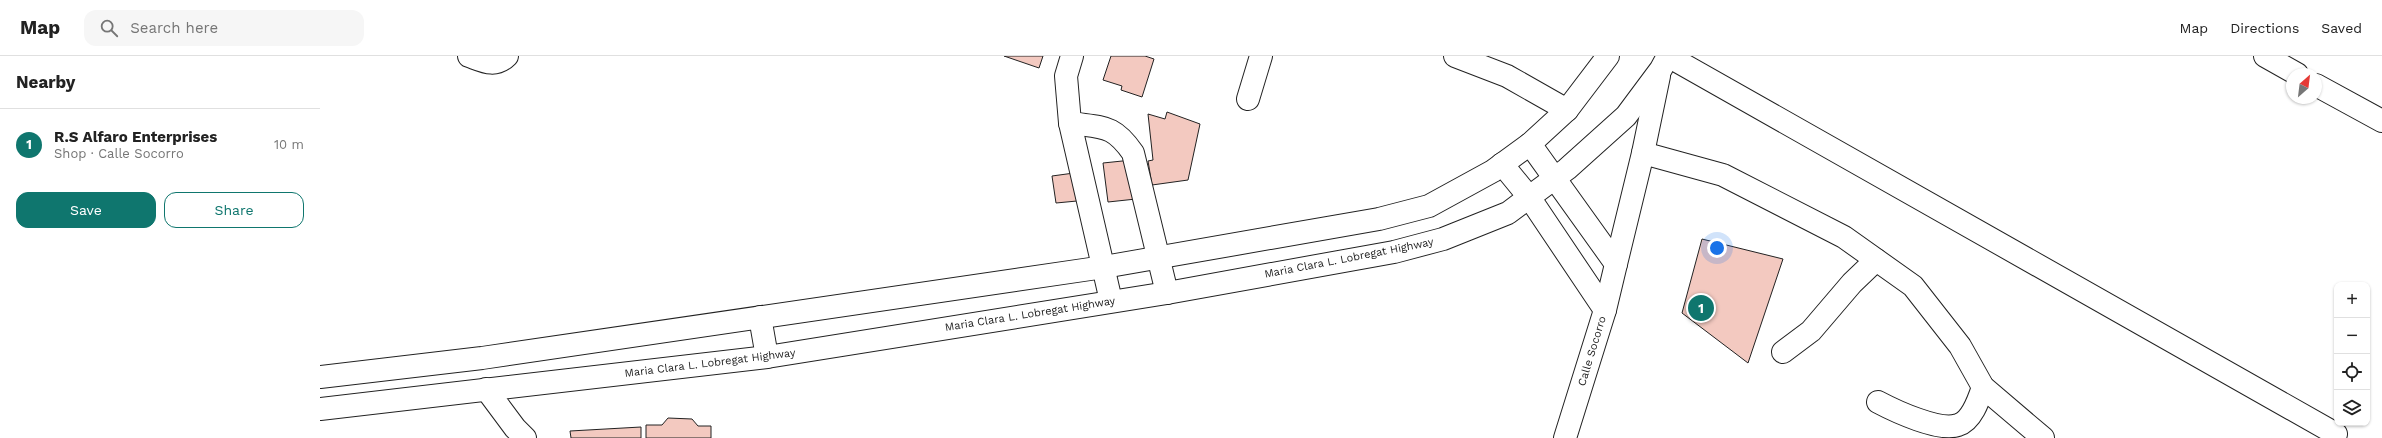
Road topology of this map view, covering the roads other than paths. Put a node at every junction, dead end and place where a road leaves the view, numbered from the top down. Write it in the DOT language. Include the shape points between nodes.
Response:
graph roads {
  1 [pos="469,56"];
  2 [pos="507,56"];
  3 [pos="1072,56"];
  4 [pos="1262,56"];
  5 [pos="1455,56"];
  6 [pos="1608,56"];
  7 [pos="2264,56"];
  8 [pos="1665,60"];
  9 [pos="2286,68"];
  10 [pos="2322,88"];
  11 [pos="1248,99"];
  12 [pos="1567,110"];
  13 [pos="2382,121"];
  14 [pos="1070,123"];
  15 [pos="1530,144"];
  16 [pos="1643,154"];
  17 [pos="1502,164"];
  18 [pos="1553,179"];
  19 [pos="1529,197"];
  20 [pos="1158,258"];
  21 [pos="1876,260"];
  22 [pos="1616,264"];
  23 [pos="1104,267"];
  24 [pos="1167,293"];
  25 [pos="1111,301"];
  26 [pos="1604,310"];
  27 [pos="760,317"];
  28 [pos="1783,352"];
  29 [pos="767,357"];
  30 [pos="320,377"];
  31 [pos="1983,387"];
  32 [pos="486,389"];
  33 [pos="1878,402"];
  34 [pos="320,409"];
  35 [pos="2336,434"];
  36 [pos="525,438"];
  37 [pos="1565,438"];
  38 [pos="2043,438"];
  1 -- 2 [label="main road" via="488,64"];
  3 -- 14 [label="main road" via="1066,76"];
  4 -- 11 [label="main road"];
  5 -- 12 [label="main road" via="1507,76"];
  6 -- 12 [label="main road"];
  7 -- 9 [label="main road"];
  8 -- 16 [label="main road, Calle Socorro"];
  8 -- 18 [label="main road, Maria Clara L. Lobregat Highway" via="1626,116"];
  8 -- 35 [label="main road"];
  10 -- 13 [label="main road"];
  12 -- 15 [label="main road"];
  14 -- 20 [label="main road" via="1107,128 1121,136 1133,153"];
  14 -- 23 [label="main road"];
  15 -- 17 [label="main road"];
  15 -- 18 [label="main road"];
  16 -- 21 [label="main road" via="1723,175 1844,237"];
  16 -- 22 [label="main road, Calle Socorro"];
  17 -- 19 [label="main road"];
  17 -- 20 [label="main road" via="1429,206 1379,219"];
  18 -- 19 [label="main road, Maria Clara L. Lobregat Highway"];
  18 -- 22 [label="main road"];
  19 -- 24 [label="main road, Maria Clara L. Lobregat Highway" via="1508,213 1443,239 1394,252"];
  19 -- 26 [label="main road"];
  20 -- 23 [label="main road"];
  20 -- 24 [label="main road"];
  21 -- 28 [label="main road" via="1848,287 1811,331"];
  21 -- 31 [label="main road" via="1913,286 1960,346"];
  22 -- 26 [label="main road, Calle Socorro"];
  23 -- 25 [label="main road"];
  23 -- 27 [label="main road"];
  24 -- 25 [label="main road, Maria Clara L. Lobregat Highway"];
  25 -- 29 [label="main road, Maria Clara L. Lobregat Highway"];
  26 -- 37 [label="main road, Calle Socorro"];
  27 -- 29 [label="main road"];
  27 -- 30 [label="main road" via="482,358"];
  29 -- 32 [label="main road, Maria Clara L. Lobregat Highway"];
  31 -- 33 [label="main road" via="1966,420 1958,426 1938,425 1894,411"];
  31 -- 38 [label="main road"];
  32 -- 34 [label="main road, Maria Clara L. Lobregat Highway"];
  32 -- 36 [label="main road"];
}
